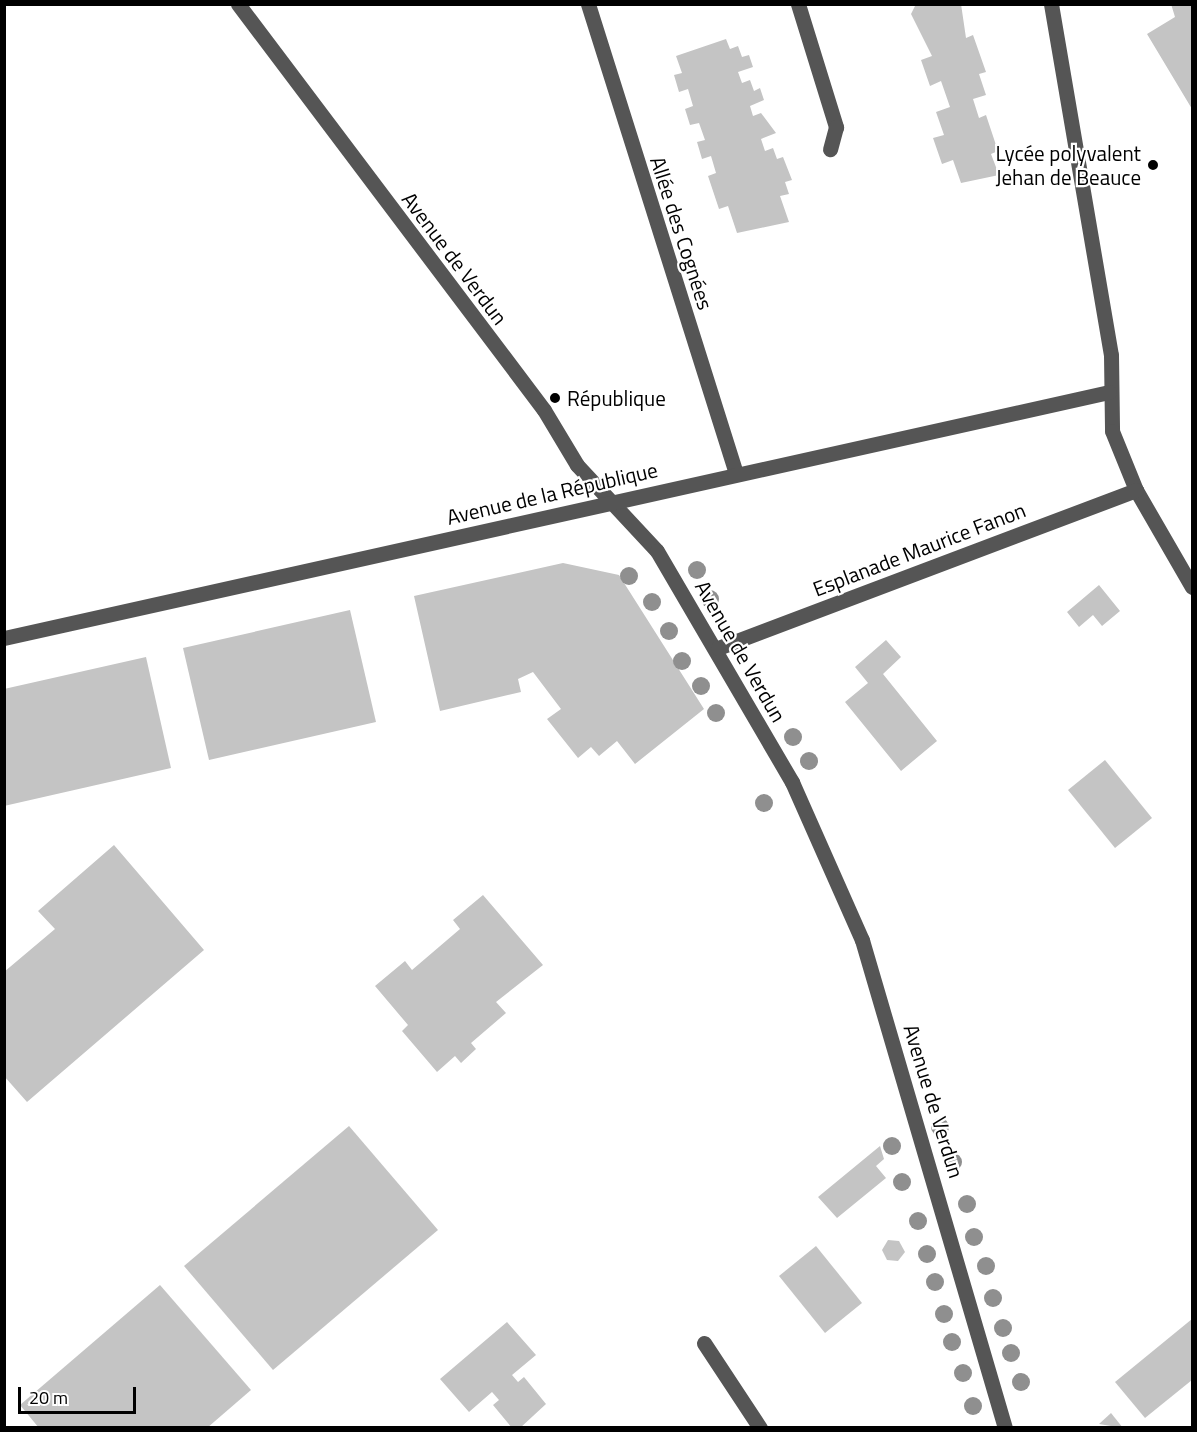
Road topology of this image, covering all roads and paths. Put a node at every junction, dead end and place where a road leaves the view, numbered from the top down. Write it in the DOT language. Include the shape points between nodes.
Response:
graph roads {
  1 [pos="238,4"];
  2 [pos="588,4"];
  3 [pos="798,4"];
  4 [pos="1051,4"];
  5 [pos="830,149"];
  6 [pos="1109,392"];
  7 [pos="736,474"];
  8 [pos="1136,490"];
  9 [pos="614,501"];
  10 [pos="1192,587"];
  11 [pos="4,638"];
  12 [pos="718,648"];
  13 [pos="704,1343"];
  14 [pos="760,1428"];
  15 [pos="1005,1428"];
  1 -- 9 [label="street, Avenue de Verdun" via="544,410 577,465"];
  2 -- 7 [label="street, Allée des Cognées"];
  3 -- 5 [label="street" via="836,127"];
  4 -- 6 [label="street" via="1111,355"];
  6 -- 7 [label="street, Avenue de la République"];
  6 -- 8 [label="street" via="1112,431"];
  7 -- 9 [label="street, Avenue de la République"];
  8 -- 10 [label="street"];
  8 -- 12 [label="street, Esplanade Maurice Fanon"];
  9 -- 11 [label="street, Avenue de la République"];
  9 -- 12 [label="street, Avenue de Verdun" via="657,551"];
  12 -- 15 [label="street, Avenue de Verdun" via="792,783 862,940"];
  13 -- 14 [label="street"];
}
